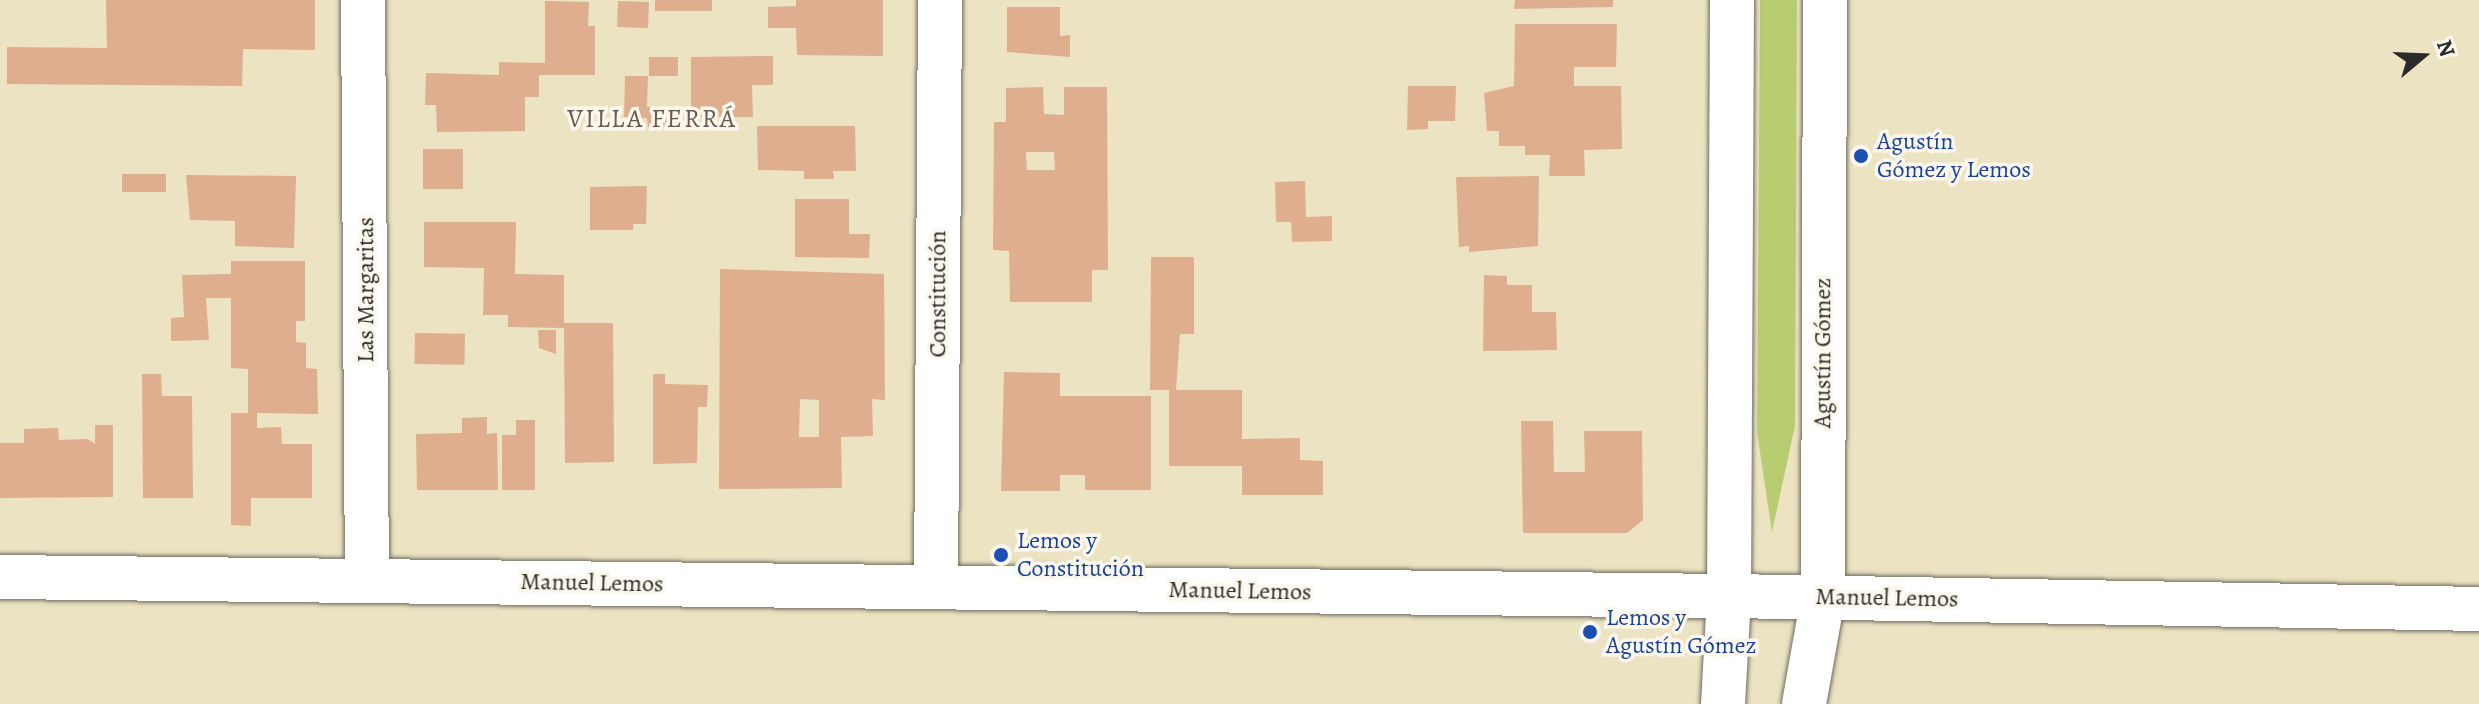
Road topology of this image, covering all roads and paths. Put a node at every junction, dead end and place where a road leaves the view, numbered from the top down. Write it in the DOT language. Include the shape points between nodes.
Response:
graph roads {
  1 [pos="363,0"];
  2 [pos="940,0"];
  3 [pos="1732,0"];
  4 [pos="1825,0"];
  5 [pos="0,577"];
  6 [pos="367,581"];
  7 [pos="936,587"];
  8 [pos="1729,596"];
  9 [pos="1823,597"];
  10 [pos="2479,609"];
  11 [pos="1723,704"];
  12 [pos="1804,704"];
  1 -- 6 [label="street, Las Margaritas"];
  2 -- 7 [label="street, Constitución"];
  3 -- 8 [label="street"];
  4 -- 9 [label="street, Agustín Gómez"];
  5 -- 6 [label="street, Manuel Lemos"];
  6 -- 7 [label="street, Manuel Lemos"];
  7 -- 8 [label="street, Manuel Lemos"];
  8 -- 9 [label="street, Manuel Lemos"];
  8 -- 11 [label="street"];
  9 -- 10 [label="street, Manuel Lemos"];
  9 -- 12 [label="street, Agustín Gómez"];
}
